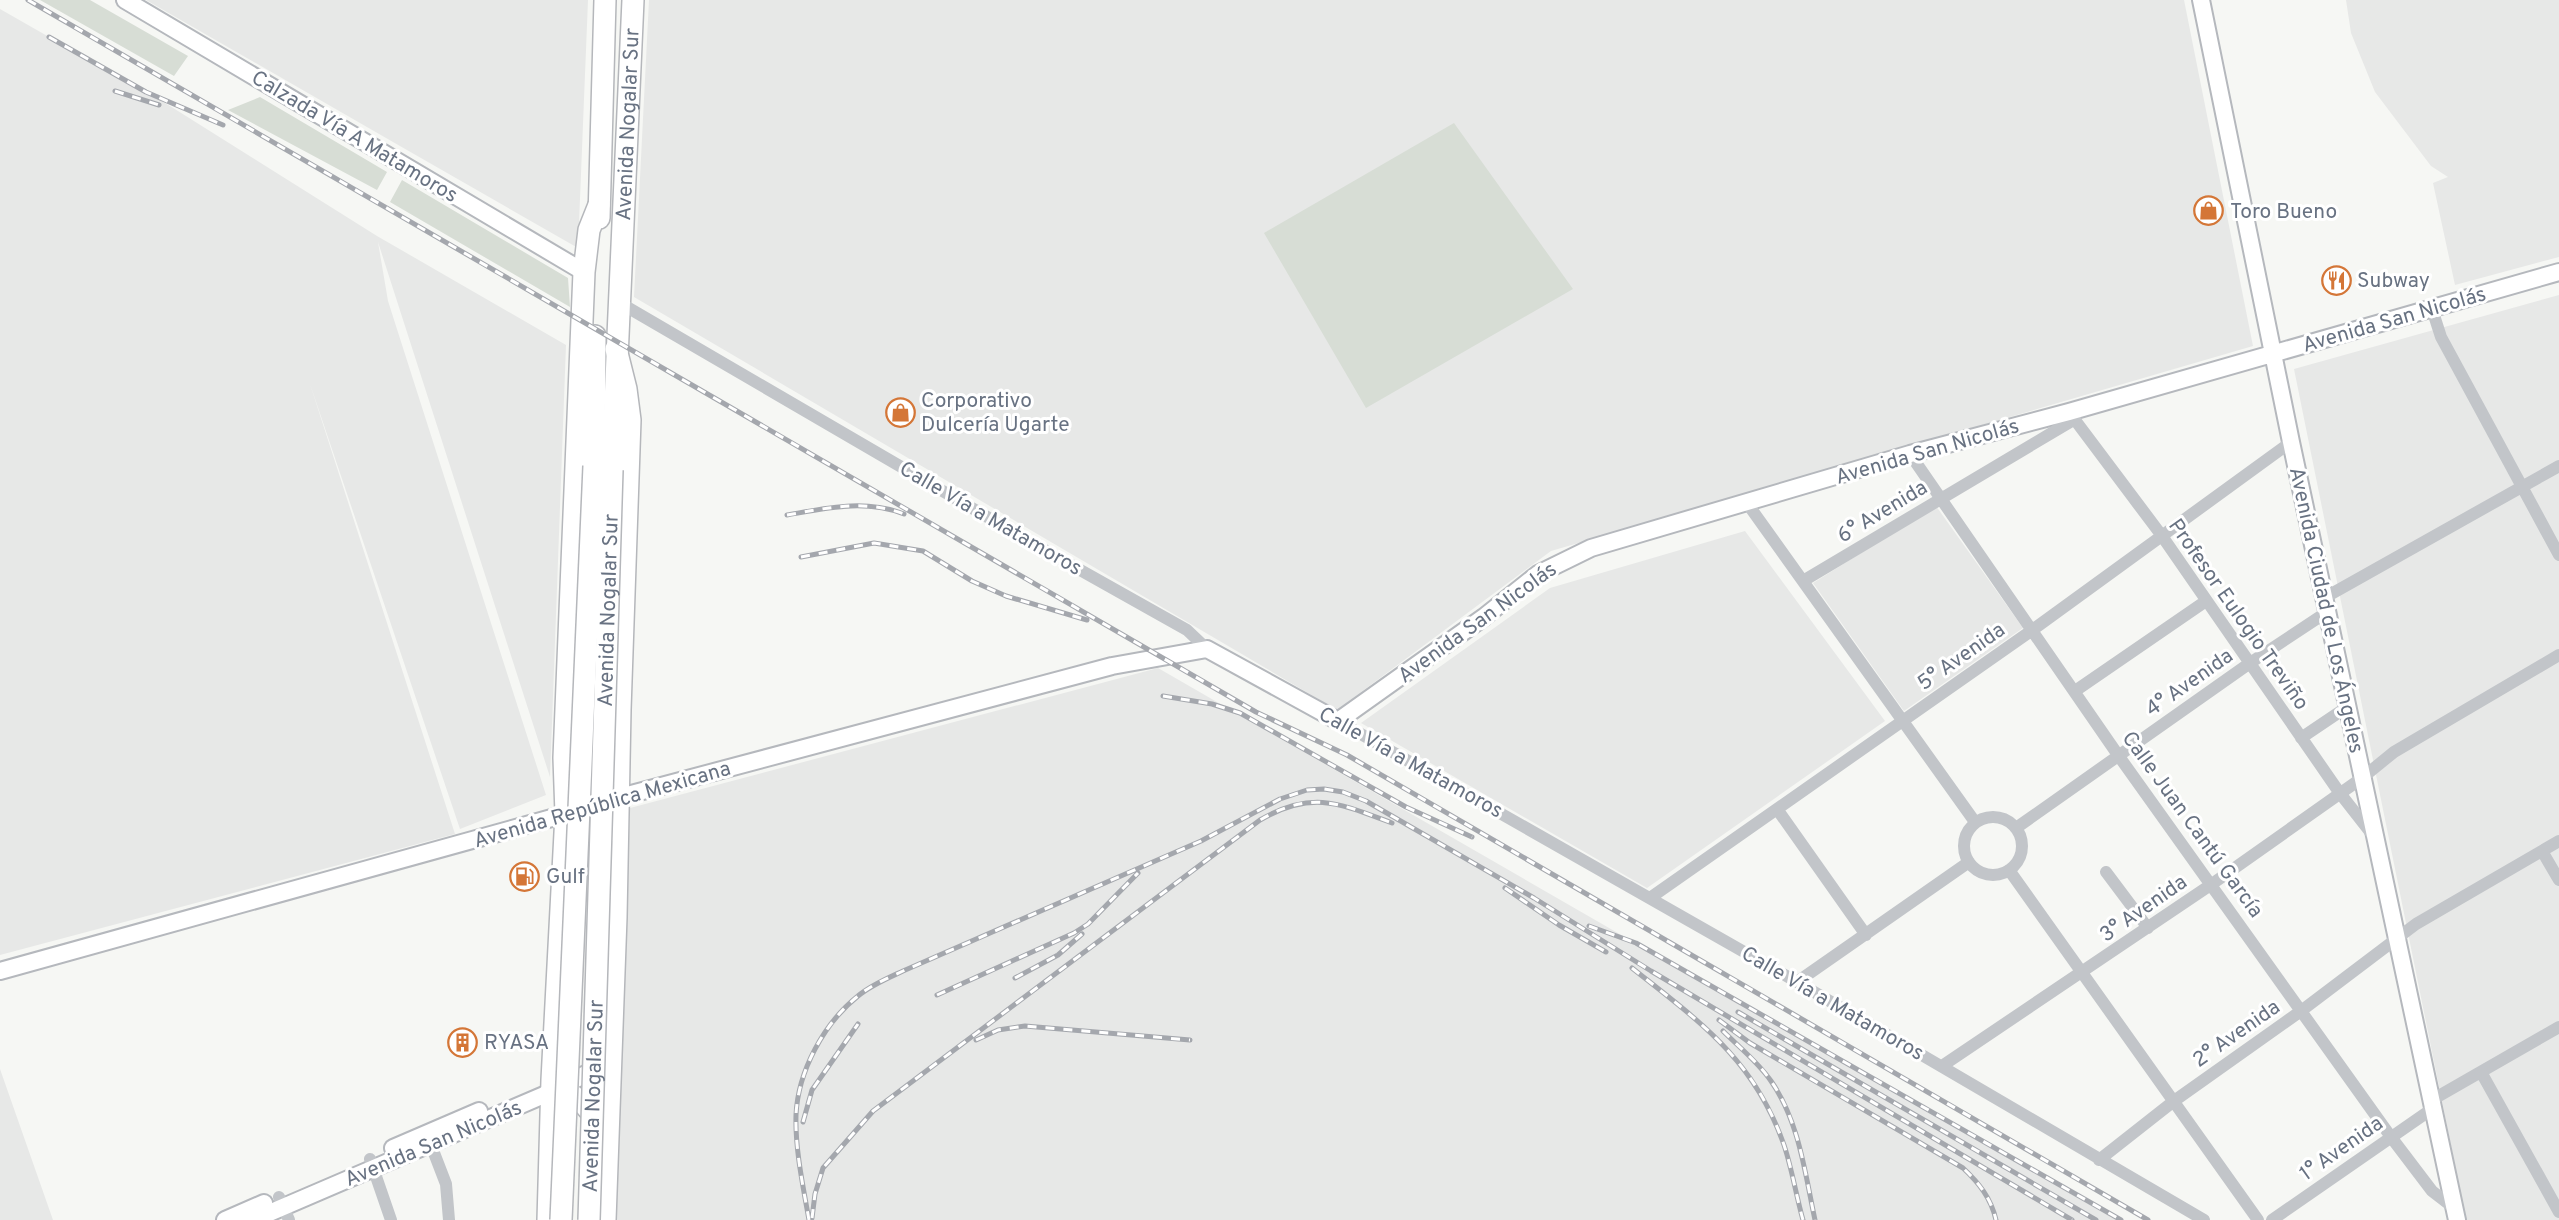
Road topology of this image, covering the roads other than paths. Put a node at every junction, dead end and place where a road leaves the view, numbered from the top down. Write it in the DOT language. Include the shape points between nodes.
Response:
graph roads {
  1 [pos="125,0"];
  2 [pos="605,0"];
  3 [pos="633,0"];
  4 [pos="2201,0"];
  5 [pos="599,205"];
  6 [pos="584,272"];
  7 [pos="2559,272"];
  8 [pos="620,303"];
  9 [pos="2432,309"];
  10 [pos="616,349"];
  11 [pos="2273,352"];
  12 [pos="2072,415"];
  13 [pos="2291,442"];
  14 [pos="1910,454"];
  15 [pos="2559,466"];
  16 [pos="603,468"];
  17 [pos="2522,487"];
  18 [pos="1940,499"];
  19 [pos="1747,503"];
  20 [pos="2162,536"];
  21 [pos="2559,555"];
  22 [pos="1803,581"];
  23 [pos="2206,601"];
  24 [pos="2326,605"];
  25 [pos="2031,631"];
  26 [pos="1207,649"];
  27 [pos="2559,655"];
  28 [pos="2250,663"];
  29 [pos="2075,691"];
  30 [pos="567,701"];
  31 [pos="2347,707"];
  32 [pos="620,710"];
  33 [pos="1903,719"];
  34 [pos="1338,721"];
  35 [pos="2301,738"];
  36 [pos="2118,755"];
  37 [pos="564,758"];
  38 [pos="2362,777"];
  39 [pos="2339,792"];
  40 [pos="620,797"];
  41 [pos="1777,809"];
  42 [pos="566,814"];
  43 [pos="1976,822"];
  44 [pos="2016,828"];
  45 [pos="2376,839"];
  46 [pos="2559,841"];
  47 [pos="2542,851"];
  48 [pos="617,860"];
  49 [pos="1970,862"];
  50 [pos="2009,870"];
  51 [pos="2106,872"];
  52 [pos="2559,880"];
  53 [pos="2212,884"];
  54 [pos="562,898"];
  55 [pos="1650,898"];
  56 [pos="616,918"];
  57 [pos="2148,928"];
  58 [pos="1866,935"];
  59 [pos="2397,939"];
  60 [pos="0,971"];
  61 [pos="2083,973"];
  62 [pos="1797,982"];
  63 [pos="2301,1011"];
  64 [pos="2559,1027"];
  65 [pos="611,1062"];
  66 [pos="1942,1066"];
  67 [pos="2481,1072"];
  68 [pos="556,1086"];
  69 [pos="2174,1101"];
  70 [pos="2431,1105"];
  71 [pos="552,1126"];
  72 [pos="2391,1137"];
  73 [pos="609,1141"];
  74 [pos="431,1145"];
  75 [pos="2099,1160"];
  76 [pos="371,1164"];
  77 [pos="284,1208"];
  78 [pos="2559,1213"];
  79 [pos="2456,1214"];
  80 [pos="225,1220"];
  81 [pos="253,1220"];
  82 [pos="391,1220"];
  83 [pos="449,1220"];
  84 [pos="548,1220"];
  85 [pos="561,1220"];
  86 [pos="589,1220"];
  87 [pos="605,1220"];
  88 [pos="2204,1220"];
  89 [pos="2258,1220"];
  90 [pos="2272,1220"];
  91 [pos="2549,1220"];
  1 -- 6 [label="street, Calzada Vía A Matamoros"];
  2 -- 5 [label="highway, Avenida Nogalar Sur"];
  3 -- 8 [label="highway, Avenida Nogalar Sur"];
  4 -- 11 [label="street, Avenida Ciudad de Los Ángeles"];
  5 -- 6 [label="highway" via="589,230"];
  5 -- 16 [label="highway, Avenida Nogalar Sur"];
  6 -- 30 [label="highway"];
  7 -- 9 [label="street, Avenida San Nicolás"];
  8 -- 10 [label="highway, Avenida Nogalar Sur"];
  8 -- 26 [label="street, Calle Vía a Matamoros" via="1187,630"];
  9 -- 11 [label="street, Avenida San Nicolás"];
  9 -- 17 [label="street" via="2441,337"];
  10 -- 16 [label="highway, Avenida Nogalar Sur"];
  10 -- 32 [label="highway" via="630,420"];
  11 -- 12 [label="street, Avenida San Nicolás"];
  11 -- 13 [label="street, Avenida Ciudad de Los Ángeles"];
  12 -- 14 [label="street, Avenida San Nicolás"];
  12 -- 18 [label="street, 6° Avenida"];
  12 -- 20 [label="street, Profesor Eulogio Treviño"];
  13 -- 20 [label="street, 5° Avenida"];
  13 -- 24 [label="street, Avenida Ciudad de Los Ángeles"];
  14 -- 18 [label="street, Calle Juan Cantú García"];
  14 -- 19 [label="street, Avenida San Nicolás"];
  15 -- 17 [label="street, 4° Avenida"];
  16 -- 85 [label="highway, Avenida Nogalar Sur, bridge"];
  16 -- 86 [label="highway, Avenida Nogalar Sur, bridge"];
  17 -- 21 [label="street"];
  17 -- 24 [label="street, 4° Avenida"];
  18 -- 22 [label="street, 6° Avenida"];
  18 -- 25 [label="street, Calle Juan Cantú García"];
  19 -- 22 [label="street"];
  19 -- 34 [label="street, Avenida San Nicolás" via="1565,559 1538,574"];
  20 -- 23 [label="street, Profesor Eulogio Treviño"];
  20 -- 25 [label="street, 5° Avenida"];
  22 -- 33 [label="street"];
  23 -- 28 [label="street, Profesor Eulogio Treviño"];
  23 -- 29 [label="street"];
  24 -- 28 [label="street, 4° Avenida"];
  24 -- 31 [label="street, Avenida Ciudad de Los Ángeles"];
  25 -- 29 [label="street, Calle Juan Cantú García"];
  25 -- 33 [label="street, 5° Avenida"];
  26 -- 34 [label="street, Calle Vía a Matamoros"];
  26 -- 40 [label="street, Avenida República Mexicana" via="1112,666"];
  27 -- 38 [label="street, 3° Avenida" via="2402,747"];
  28 -- 35 [label="street, Profesor Eulogio Treviño"];
  28 -- 36 [label="street, 4° Avenida"];
  29 -- 36 [label="street, Calle Juan Cantú García"];
  30 -- 32 [label="highway" via="579,718 592,724 612,719"];
  30 -- 37 [label="highway"];
  31 -- 35 [label="street"];
  31 -- 38 [label="street, Avenida Ciudad de Los Ángeles"];
  32 -- 40 [label="highway"];
  33 -- 41 [label="street, 5° Avenida"];
  33 -- 43 [label="street"];
  34 -- 55 [label="street, Calle Vía a Matamoros"];
  35 -- 39 [label="street, Profesor Eulogio Treviño"];
  36 -- 44 [label="street, 4° Avenida"];
  36 -- 53 [label="street, Calle Juan Cantú García"];
  37 -- 40 [label="highway" via="584,783"];
  37 -- 42 [label="highway"];
  38 -- 39 [label="street, 3° Avenida"];
  38 -- 45 [label="street, Avenida Ciudad de Los Ángeles"];
  39 -- 45 [label="street, Profesor Eulogio Treviño"];
  39 -- 53 [label="street, 3° Avenida"];
  40 -- 42 [label="street, Avenida República Mexicana"];
  40 -- 48 [label="highway"];
  41 -- 55 [label="street, 5° Avenida"];
  41 -- 58 [label="street"];
  42 -- 48 [label="highway" via="595,828"];
  42 -- 54 [label="highway"];
  42 -- 60 [label="street, Avenida República Mexicana"];
  43 -- 44 [label="street" via="2001,818"];
  43 -- 49 [label="street" via="1965,837"];
  44 -- 50 [label="street" via="2022,846"];
  45 -- 59 [label="street, Avenida Ciudad de Los Ángeles"];
  46 -- 47 [label="street, 2° Avenida"];
  47 -- 52 [label="street"];
  47 -- 59 [label="street, 2° Avenida" via="2428,916"];
  48 -- 56 [label="highway"];
  49 -- 50 [label="street" via="1989,874"];
  49 -- 58 [label="street"];
  50 -- 61 [label="street"];
  51 -- 57 [label="street"];
  53 -- 57 [label="street, 3° Avenida"];
  53 -- 63 [label="street, Calle Juan Cantú García"];
  54 -- 56 [label="highway" via="575,894 599,898"];
  54 -- 68 [label="highway"];
  55 -- 62 [label="street, Calle Vía a Matamoros"];
  56 -- 65 [label="highway"];
  57 -- 61 [label="street, 3° Avenida"];
  58 -- 62 [label="street"];
  59 -- 63 [label="street, 2° Avenida"];
  59 -- 70 [label="street, Avenida Ciudad de Los Ángeles"];
  61 -- 66 [label="street, 3° Avenida"];
  61 -- 69 [label="street"];
  62 -- 66 [label="street, Calle Vía a Matamoros"];
  63 -- 69 [label="street, 2° Avenida"];
  63 -- 72 [label="street, Calle Juan Cantú García"];
  64 -- 67 [label="street, 1° Avenida"];
  65 -- 68 [label="street, Avenida San Nicolás"];
  65 -- 73 [label="highway"];
  66 -- 75 [label="street, Calle Vía a Matamoros"];
  67 -- 70 [label="street, 1° Avenida"];
  67 -- 78 [label="street"];
  68 -- 71 [label="highway"];
  68 -- 73 [label="highway" via="595,1115"];
  68 -- 74 [label="street, Avenida San Nicolás"];
  68 -- 76 [label="street, Avenida San Nicolás"];
  69 -- 75 [label="street, 2° Avenida"];
  69 -- 89 [label="street"];
  70 -- 72 [label="street, 1° Avenida"];
  70 -- 79 [label="street, Avenida Ciudad de Los Ángeles"];
  71 -- 73 [label="highway" via="578,1123"];
  71 -- 84 [label="highway"];
  72 -- 79 [label="street, Calle Juan Cantú García" via="2432,1191"];
  72 -- 90 [label="street, 1° Avenida"];
  73 -- 87 [label="highway"];
  74 -- 76 [label="street, Avenida San Nicolás"];
  74 -- 83 [label="street" via="446,1184"];
  75 -- 88 [label="street, Calle Vía a Matamoros"];
  76 -- 77 [label="street, Avenida San Nicolás"];
  76 -- 82 [label="street"];
  77 -- 80 [label="street, Avenida San Nicolás"];
  77 -- 81 [label="street, Avenida San Nicolás"];
  78 -- 91 [label="street"];
}
